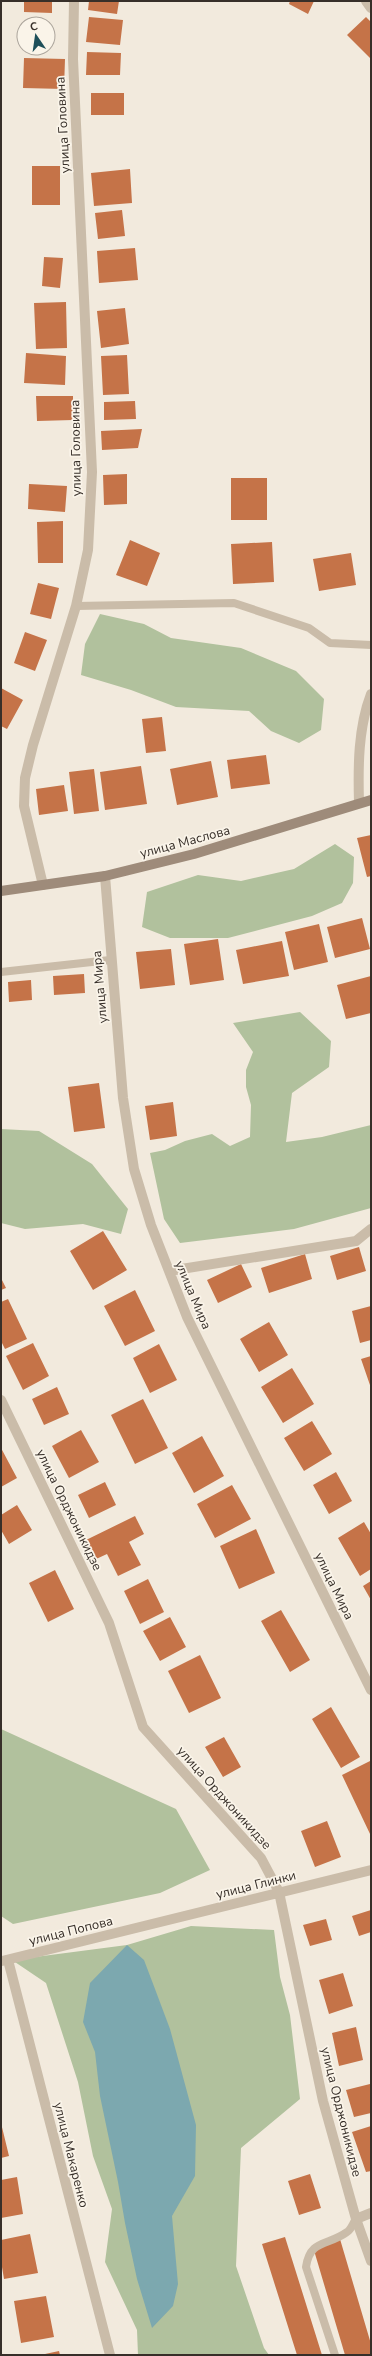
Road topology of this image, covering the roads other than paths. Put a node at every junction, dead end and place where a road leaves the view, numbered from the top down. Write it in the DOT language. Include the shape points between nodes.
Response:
graph roads {
  1 [pos="74,1"];
  2 [pos="366,1"];
  3 [pos="371,8"];
  4 [pos="76,606"];
  5 [pos="371,645"];
  6 [pos="371,694"];
  7 [pos="371,800"];
  8 [pos="360,803"];
  9 [pos="105,876"];
  10 [pos="43,885"];
  11 [pos="1,892"];
  12 [pos="110,960"];
  13 [pos="1,972"];
  14 [pos="371,1229"];
  15 [pos="169,1271"];
  16 [pos="1,1400"];
  17 [pos="371,1690"];
  18 [pos="371,1870"];
  19 [pos="279,1892"];
  20 [pos="147,1925"];
  21 [pos="4,1961"];
  22 [pos="371,2213"];
  23 [pos="356,2219"];
  24 [pos="371,2261"];
  25 [pos="110,2355"];
  26 [pos="335,2355"];
  1 -- 4 [label="street, улица Головина" via="73,59 92,472 88,550"];
  2 -- 3 [label="street"];
  4 -- 5 [label="lane" via="234,603 309,628 330,643"];
  4 -- 10 [label="street, улица Головина" via="25,778 24,806"];
  6 -- 8 [label="street" via="358,761"];
  7 -- 8 [label="main road, улица Маслова"];
  8 -- 9 [label="main road, улица Маслова" via="194,854"];
  9 -- 10 [label="main road, улица Маслова"];
  9 -- 12 [label="street, улица Мира"];
  10 -- 11 [label="main road, улица Маслова"];
  12 -- 13 [label="lane"];
  12 -- 15 [label="street, улица Мира" via="123,1098 134,1169 151,1225"];
  14 -- 15 [label="street" via="356,1241"];
  15 -- 17 [label="street, улица Мира" via="187,1317"];
  16 -- 19 [label="street, улица Орджоникидзе" via="109,1623 144,1727 261,1858"];
  18 -- 19 [label="street, улица Глинки"];
  19 -- 20 [label="street, улица Глинки"];
  19 -- 23 [label="street, улица Орджоникидзе" via="323,2100"];
  20 -- 21 [label="street, улица Попова"];
  21 -- 25 [label="street, улица Макаренко"];
  22 -- 23 [label="street"];
  23 -- 24 [label="street, улица Орджоникидзе"];
  23 -- 26 [label="lane" via="348,2232 317,2245 307,2256 306,2267"];
}
